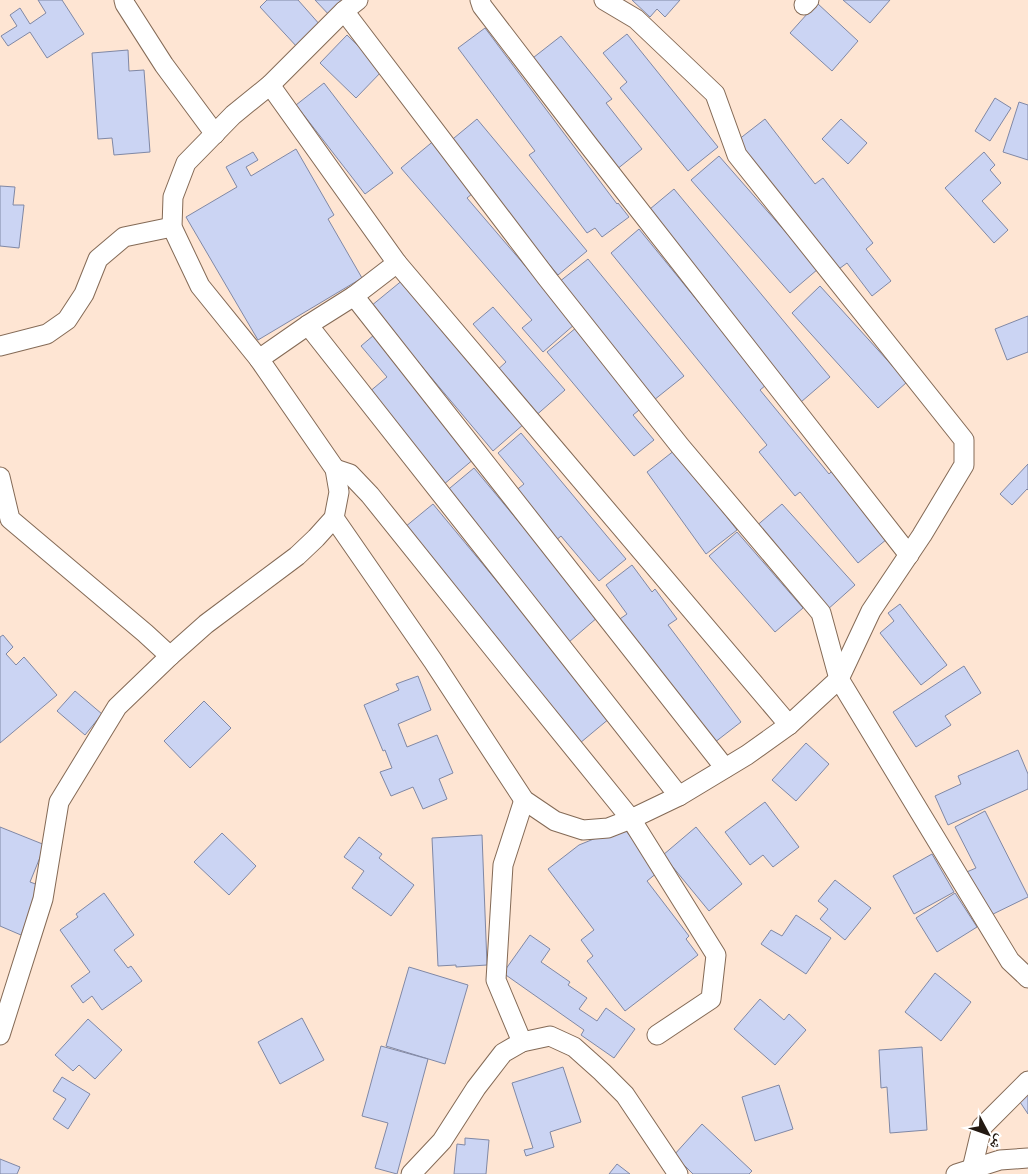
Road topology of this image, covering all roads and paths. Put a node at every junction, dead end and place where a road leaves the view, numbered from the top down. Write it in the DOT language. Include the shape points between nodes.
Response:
graph roads {
  1 [pos="124,0"];
  2 [pos="480,0"];
  3 [pos="604,0"];
  4 [pos="351,6"];
  5 [pos="270,85"];
  6 [pos="215,134"];
  7 [pos="172,227"];
  8 [pos="397,263"];
  9 [pos="354,296"];
  10 [pos="308,325"];
  11 [pos="0,346"];
  12 [pos="259,359"];
  13 [pos="335,469"];
  14 [pos="0,477"];
  15 [pos="334,518"];
  16 [pos="5,522"];
  17 [pos="909,555"];
  18 [pos="170,656"];
  19 [pos="839,679"];
  20 [pos="789,725"];
  21 [pos="725,768"];
  22 [pos="678,796"];
  23 [pos="524,800"];
  24 [pos="631,818"];
  25 [pos="1028,978"];
  26 [pos="0,1035"];
  27 [pos="656,1035"];
  28 [pos="522,1042"];
  29 [pos="1028,1081"];
  30 [pos="1028,1158"];
  31 [pos="964,1171"];
  32 [pos="411,1174"];
  33 [pos="678,1174"];
  1 -- 6 [label="street" via="164,66"];
  2 -- 17 [label="street" via="590,147"];
  3 -- 17 [label="street" via="636,19 715,94 737,155 964,440 964,464"];
  4 -- 5 [label="street"];
  4 -- 19 [label="street" via="547,278 668,431 821,613"];
  5 -- 6 [label="street"];
  5 -- 8 [label="street"];
  6 -- 7 [label="street" via="186,163 173,197"];
  7 -- 11 [label="street" via="124,237 98,259 84,294 67,320 47,334"];
  7 -- 12 [label="street" via="200,286"];
  8 -- 9 [label="street"];
  8 -- 20 [label="street"];
  9 -- 10 [label="street"];
  9 -- 21 [label="street"];
  10 -- 12 [label="street"];
  10 -- 22 [label="street"];
  12 -- 13 [label="street"];
  13 -- 15 [label="street" via="339,492"];
  13 -- 24 [label="street" via="350,474 370,495"];
  14 -- 16 [label="street"];
  15 -- 18 [label="street" via="297,556 206,624"];
  15 -- 23 [label="street"];
  16 -- 18 [label="street"];
  17 -- 19 [label="street" via="871,611"];
  18 -- 26 [label="street" via="117,707 59,802 43,899"];
  19 -- 20 [label="street"];
  19 -- 25 [label="street" via="1010,961"];
  20 -- 21 [label="street"];
  21 -- 22 [label="street"];
  22 -- 24 [label="street"];
  23 -- 24 [label="street" via="555,821 583,830 608,828"];
  23 -- 28 [label="street" via="502,865 496,980"];
  24 -- 27 [label="street" via="716,955 711,999"];
  28 -- 32 [label="street" via="503,1053 442,1141"];
  28 -- 33 [label="street" via="550,1036 574,1047 624,1095"];
  29 -- 31 [label="street" via="982,1127"];
  30 -- 31 [label="street" via="1000,1160"];
}
